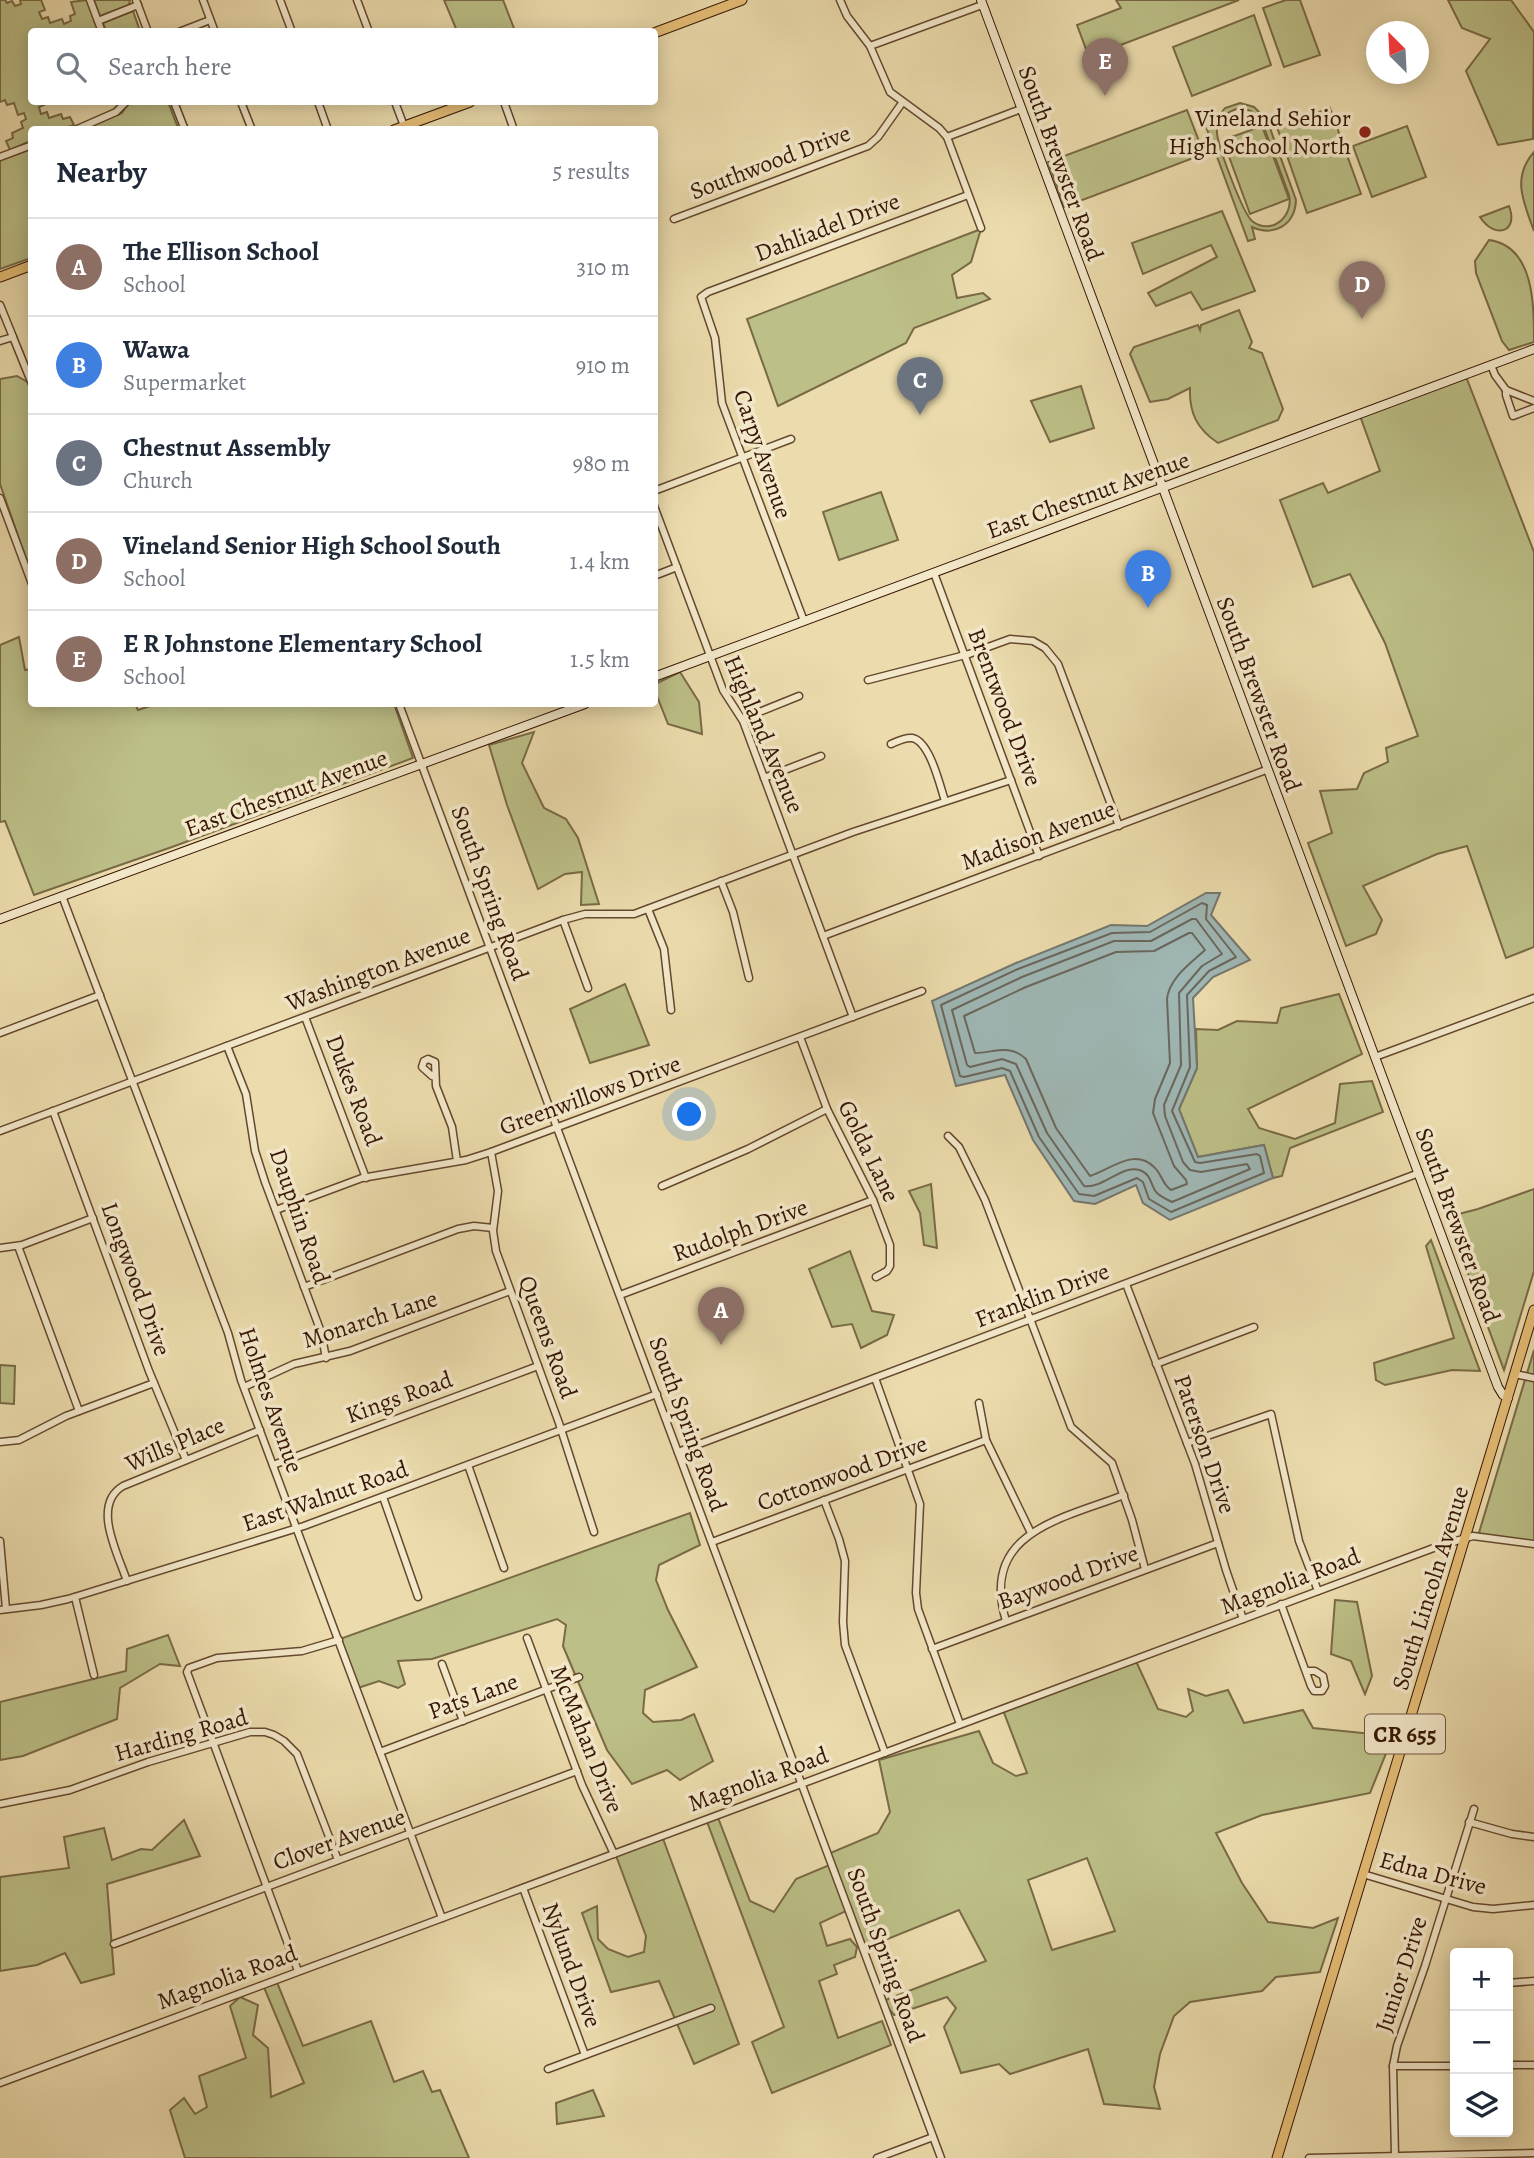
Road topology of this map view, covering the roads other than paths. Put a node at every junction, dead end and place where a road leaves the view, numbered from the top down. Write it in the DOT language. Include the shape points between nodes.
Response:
graph roads {
  1 [pos="90,0"];
  2 [pos="203,0"];
  3 [pos="280,0"];
  4 [pos="357,0"];
  5 [pos="742,0"];
  6 [pos="840,0"];
  7 [pos="137,2"];
  8 [pos="981,2"];
  9 [pos="210,20"];
  10 [pos="98,21"];
  11 [pos="101,28"];
  12 [pos="147,28"];
  13 [pos="189,28"];
  14 [pos="213,28"];
  15 [pos="290,28"];
  16 [pos="368,28"];
  17 [pos="658,32"];
  18 [pos="870,46"];
  19 [pos="902,103"];
  20 [pos="123,105"];
  21 [pos="175,105"];
  22 [pos="242,105"];
  23 [pos="319,105"];
  24 [pos="396,105"];
  25 [pos="462,105"];
  26 [pos="505,105"];
  27 [pos="1021,109"];
  28 [pos="84,126"];
  29 [pos="183,126"];
  30 [pos="250,126"];
  31 [pos="327,126"];
  32 [pos="404,126"];
  33 [pos="513,126"];
  34 [pos="947,137"];
  35 [pos="28,146"];
  36 [pos="0,157"];
  37 [pos="968,195"];
  38 [pos="674,219"];
  39 [pos="981,228"];
  40 [pos="28,266"];
  41 [pos="0,276"];
  42 [pos="701,297"];
  43 [pos="0,305"];
  44 [pos="13,337"];
  45 [pos="0,341"];
  46 [pos="1534,349"];
  47 [pos="1491,365"];
  48 [pos="28,374"];
  49 [pos="1506,390"];
  50 [pos="1534,401"];
  51 [pos="1534,408"];
  52 [pos="791,439"];
  53 [pos="743,458"];
  54 [pos="1163,488"];
  55 [pos="658,490"];
  56 [pos="0,498"];
  57 [pos="3,517"];
  58 [pos="658,517"];
  59 [pos="677,567"];
  60 [pos="934,573"];
  61 [pos="658,574"];
  62 [pos="28,575"];
  63 [pos="804,621"];
  64 [pos="964,655"];
  65 [pos="711,656"];
  66 [pos="658,676"];
  67 [pos="868,680"];
  68 [pos="799,696"];
  69 [pos="400,707"];
  70 [pos="577,707"];
  71 [pos="742,719"];
  72 [pos="891,744"];
  73 [pos="821,756"];
  74 [pos="422,764"];
  75 [pos="1266,770"];
  76 [pos="764,778"];
  77 [pos="1011,780"];
  78 [pos="945,801"];
  79 [pos="1119,826"];
  80 [pos="792,855"];
  81 [pos="1039,856"];
  82 [pos="721,881"];
  83 [pos="62,896"];
  84 [pos="648,909"];
  85 [pos="0,919"];
  86 [pos="563,920"];
  87 [pos="823,936"];
  88 [pos="490,947"];
  89 [pos="749,978"];
  90 [pos="588,988"];
  91 [pos="922,991"];
  92 [pos="100,995"];
  93 [pos="1534,998"];
  94 [pos="671,1010"];
  95 [pos="305,1017"];
  96 [pos="853,1017"];
  97 [pos="0,1032"];
  98 [pos="800,1037"];
  99 [pos="227,1046"];
  100 [pos="1375,1057"];
  101 [pos="432,1076"];
  102 [pos="133,1082"];
  103 [pos="827,1109"];
  104 [pos="53,1111"];
  105 [pos="557,1128"];
  106 [pos="0,1131"];
  107 [pos="948,1136"];
  108 [pos="491,1152"];
  109 [pos="457,1161"];
  110 [pos="1419,1173"];
  111 [pos="366,1178"];
  112 [pos="662,1185"];
  113 [pos="873,1200"];
  114 [pos="276,1210"];
  115 [pos="93,1219"];
  116 [pos="493,1228"];
  117 [pos="18,1246"];
  118 [pos="0,1248"];
  119 [pos="876,1277"];
  120 [pos="1126,1284"];
  121 [pos="304,1286"];
  122 [pos="510,1291"];
  123 [pos="620,1295"];
  124 [pos="1534,1310"];
  125 [pos="1031,1320"];
  126 [pos="1254,1327"];
  127 [pos="326,1358"];
  128 [pos="1156,1364"];
  129 [pos="538,1366"];
  130 [pos="1515,1374"];
  131 [pos="875,1378"];
  132 [pos="1534,1378"];
  133 [pos="154,1383"];
  134 [pos="244,1387"];
  135 [pos="657,1394"];
  136 [pos="1508,1398"];
  137 [pos="979,1403"];
  138 [pos="79,1411"];
  139 [pos="260,1430"];
  140 [pos="561,1430"];
  141 [pos="986,1440"];
  142 [pos="0,1442"];
  143 [pos="1187,1443"];
  144 [pos="678,1452"];
  145 [pos="186,1460"];
  146 [pos="273,1465"];
  147 [pos="468,1465"];
  148 [pos="909,1469"];
  149 [pos="1124,1495"];
  150 [pos="383,1497"];
  151 [pos="824,1500"];
  152 [pos="297,1528"];
  153 [pos="594,1532"];
  154 [pos="1031,1533"];
  155 [pos="1465,1538"];
  156 [pos="0,1541"];
  157 [pos="712,1542"];
  158 [pos="1218,1543"];
  159 [pos="1534,1544"];
  160 [pos="504,1568"];
  161 [pos="1145,1569"];
  162 [pos="127,1581"];
  163 [pos="1318,1591"];
  164 [pos="75,1597"];
  165 [pos="418,1597"];
  166 [pos="1282,1604"];
  167 [pos="3,1609"];
  168 [pos="1243,1619"];
  169 [pos="1006,1621"];
  170 [pos="527,1638"];
  171 [pos="339,1640"];
  172 [pos="932,1649"];
  173 [pos="442,1664"];
  174 [pos="1306,1671"];
  175 [pos="94,1675"];
  176 [pos="579,1677"];
  177 [pos="546,1690"];
  178 [pos="463,1721"];
  179 [pos="961,1724"];
  180 [pos="214,1744"];
  181 [pos="380,1752"];
  182 [pos="885,1753"];
  183 [pos="577,1771"];
  184 [pos="802,1784"];
  185 [pos="0,1804"];
  186 [pos="1474,1809"];
  187 [pos="1469,1822"];
  188 [pos="411,1833"];
  189 [pos="1534,1837"];
  190 [pos="614,1854"];
  191 [pos="338,1860"];
  192 [pos="1363,1874"];
  193 [pos="267,1887"];
  194 [pos="523,1888"];
  195 [pos="1446,1899"];
  196 [pos="1534,1905"];
  197 [pos="442,1918"];
  198 [pos="114,1944"];
  199 [pos="298,1971"];
  200 [pos="1534,1981"];
  201 [pos="1513,1983"];
  202 [pos="710,2008"];
  203 [pos="585,2056"];
  204 [pos="1513,2065"];
  205 [pos="1534,2065"];
  206 [pos="1393,2066"];
  207 [pos="1450,2066"];
  208 [pos="548,2069"];
  209 [pos="0,2083"];
  210 [pos="933,2137"];
  211 [pos="1534,2153"];
  212 [pos="1395,2156"];
  213 [pos="877,2158"];
  214 [pos="941,2158"];
  215 [pos="1277,2158"];
  216 [pos="1309,2158"];
  1 -- 10 [label="street"];
  2 -- 9 [label="street"];
  3 -- 15 [label="street"];
  4 -- 16 [label="street"];
  5 -- 17 [label="main road"];
  6 -- 18 [label="street"];
  7 -- 10 [label="street"];
  7 -- 12 [label="street"];
  8 -- 18 [label="street"];
  8 -- 27 [label="street, South Brewster Road"];
  9 -- 13 [label="street"];
  9 -- 14 [label="street"];
  10 -- 11 [label="street"];
  18 -- 19 [label="street" via="885,84"];
  19 -- 34 [label="street"];
  19 -- 38 [label="street, Southwood Drive" via="868,146"];
  20 -- 28 [label="street"];
  21 -- 29 [label="street"];
  22 -- 30 [label="street"];
  23 -- 31 [label="street"];
  24 -- 32 [label="street"];
  25 -- 32 [label="main road"];
  26 -- 33 [label="street"];
  27 -- 34 [label="street"];
  27 -- 54 [label="street, South Brewster Road"];
  34 -- 37 [label="street"];
  35 -- 36 [label="street"];
  37 -- 39 [label="street"];
  37 -- 42 [label="street, Dahliadel Drive"];
  40 -- 41 [label="main road"];
  42 -- 53 [label="street, Carpy Avenue" via="715,338 722,403"];
  43 -- 44 [label="street"];
  44 -- 45 [label="street"];
  44 -- 48 [label="street"];
  46 -- 47 [label="street, East Chestnut Avenue"];
  47 -- 49 [label="street"];
  47 -- 54 [label="street, East Chestnut Avenue"];
  49 -- 50 [label="street"];
  49 -- 51 [label="street" via="1513,416"];
  52 -- 53 [label="street"];
  53 -- 55 [label="street"];
  53 -- 63 [label="street, Carpy Avenue"];
  54 -- 60 [label="street, East Chestnut Avenue"];
  54 -- 75 [label="street, South Brewster Road"];
  56 -- 57 [label="street"];
  57 -- 62 [label="street"];
  58 -- 59 [label="street, Highland Avenue"];
  59 -- 61 [label="street"];
  59 -- 65 [label="street, Highland Avenue"];
  60 -- 63 [label="street, East Chestnut Avenue"];
  60 -- 64 [label="street, Brentwood Drive"];
  63 -- 65 [label="street, East Chestnut Avenue"];
  64 -- 67 [label="street"];
  64 -- 77 [label="street, Brentwood Drive"];
  64 -- 79 [label="street" via="1010,639 1033,642 1051,654"];
  65 -- 66 [label="street, East Chestnut Avenue"];
  65 -- 71 [label="street, Highland Avenue" via="726,698"];
  68 -- 71 [label="street"];
  69 -- 74 [label="street, South Spring Road"];
  70 -- 74 [label="street, East Chestnut Avenue"];
  71 -- 76 [label="street, Highland Avenue"];
  72 -- 78 [label="street" via="910,738 921,742"];
  73 -- 76 [label="street"];
  74 -- 83 [label="street, East Chestnut Avenue"];
  74 -- 88 [label="street, South Spring Road"];
  75 -- 79 [label="street, Madison Avenue"];
  75 -- 100 [label="street, South Brewster Road"];
  76 -- 80 [label="street, Highland Avenue"];
  77 -- 78 [label="street, Washington Avenue"];
  77 -- 81 [label="street, Brentwood Drive"];
  78 -- 80 [label="street, Washington Avenue"];
  79 -- 81 [label="street, Madison Avenue"];
  80 -- 82 [label="street, Washington Avenue"];
  80 -- 87 [label="street, Highland Avenue"];
  81 -- 87 [label="street, Madison Avenue"];
  82 -- 84 [label="street, Washington Avenue"];
  82 -- 89 [label="street"];
  83 -- 85 [label="street, East Chestnut Avenue"];
  83 -- 92 [label="street, Holmes Avenue"];
  84 -- 86 [label="street, Washington Avenue"];
  84 -- 94 [label="street" via="664,949"];
  86 -- 88 [label="street, Washington Avenue"];
  86 -- 90 [label="street"];
  87 -- 96 [label="street, Highland Avenue"];
  88 -- 95 [label="street, Washington Avenue"];
  88 -- 105 [label="street, South Spring Road"];
  91 -- 96 [label="street, Greenwillows Drive"];
  92 -- 97 [label="street"];
  92 -- 102 [label="street, Holmes Avenue"];
  93 -- 100 [label="street"];
  95 -- 99 [label="street, Washington Avenue"];
  95 -- 111 [label="street, Dukes Road"];
  96 -- 98 [label="street, Greenwillows Drive"];
  98 -- 103 [label="street, Golda Lane"];
  98 -- 105 [label="street, Greenwillows Drive"];
  99 -- 102 [label="street, Washington Avenue"];
  99 -- 114 [label="street, Dauphin Road" via="246,1094 257,1158"];
  100 -- 110 [label="street, South Brewster Road"];
  101 -- 109 [label="street" via="422,1067 424,1060 434,1060 436,1086 452,1127"];
  102 -- 104 [label="street, Washington Avenue"];
  102 -- 134 [label="street, Holmes Avenue"];
  103 -- 112 [label="street"];
  103 -- 113 [label="street, Golda Lane"];
  104 -- 106 [label="street, Washington Avenue"];
  104 -- 115 [label="street, Longwood Drive"];
  105 -- 108 [label="street, Greenwillows Drive"];
  105 -- 123 [label="street, South Spring Road"];
  107 -- 125 [label="street" via="974,1176"];
  108 -- 109 [label="street, Greenwillows Drive"];
  108 -- 116 [label="street, Queens Road" via="498,1191"];
  109 -- 111 [label="street, Greenwillows Drive"];
  110 -- 120 [label="street, Franklin Drive"];
  110 -- 136 [label="street, South Brewster Road" via="1498,1387"];
  111 -- 114 [label="street, Greenwillows Drive"];
  113 -- 119 [label="street, Golda Lane" via="892,1253 887,1270"];
  113 -- 123 [label="street, Rudolph Drive"];
  114 -- 121 [label="street, Dauphin Road"];
  115 -- 117 [label="street"];
  115 -- 133 [label="street, Longwood Drive"];
  116 -- 121 [label="street" via="458,1229"];
  116 -- 122 [label="street, Queens Road"];
  117 -- 118 [label="street"];
  117 -- 138 [label="street"];
  120 -- 125 [label="street, Franklin Drive"];
  120 -- 128 [label="street, Paterson Drive"];
  121 -- 127 [label="street, Dauphin Road"];
  122 -- 127 [label="street, Monarch Lane"];
  122 -- 129 [label="street, Queens Road"];
  123 -- 135 [label="street, South Spring Road"];
  124 -- 130 [label="main road, South Lincoln Avenue / CR 655"];
  125 -- 131 [label="street, Franklin Drive"];
  125 -- 149 [label="street" via="1071,1427 1112,1463"];
  126 -- 128 [label="street"];
  127 -- 134 [label="street, Monarch Lane" via="298,1363"];
  128 -- 143 [label="street, Paterson Drive"];
  129 -- 140 [label="street, Queens Road"];
  129 -- 146 [label="street, Kings Road"];
  130 -- 132 [label="street"];
  130 -- 136 [label="main road, South Lincoln Avenue / CR 655"];
  131 -- 144 [label="street, Franklin Drive"];
  131 -- 148 [label="street"];
  133 -- 138 [label="street"];
  133 -- 145 [label="street, Longwood Drive"];
  134 -- 139 [label="street, Holmes Avenue"];
  135 -- 140 [label="street, East Walnut Road"];
  135 -- 144 [label="street, South Spring Road"];
  136 -- 155 [label="main road, South Lincoln Avenue / CR 655"];
  137 -- 141 [label="street"];
  138 -- 142 [label="street" via="19,1440"];
  139 -- 145 [label="street, Wills Place"];
  139 -- 146 [label="street, Holmes Avenue"];
  140 -- 147 [label="street, East Walnut Road"];
  140 -- 153 [label="street, Queens Road"];
  141 -- 148 [label="street, Cottonwood Drive"];
  141 -- 154 [label="street"];
  143 -- 158 [label="street, Paterson Drive"];
  143 -- 163 [label="street" via="1271,1414 1299,1541"];
  144 -- 157 [label="street, South Spring Road"];
  145 -- 162 [label="street, Wills Place" via="124,1486 112,1496 108,1522"];
  146 -- 152 [label="street, Holmes Avenue"];
  147 -- 150 [label="street, East Walnut Road"];
  147 -- 160 [label="street"];
  148 -- 151 [label="street, Cottonwood Drive"];
  148 -- 172 [label="street" via="920,1509 918,1609"];
  149 -- 154 [label="street"];
  149 -- 161 [label="street"];
  150 -- 152 [label="street, East Walnut Road"];
  150 -- 165 [label="street"];
  151 -- 157 [label="street, Cottonwood Drive"];
  151 -- 182 [label="street" via="845,1561 845,1645"];
  152 -- 162 [label="street, East Walnut Road"];
  152 -- 171 [label="street, Holmes Avenue"];
  154 -- 169 [label="street" via="1003,1570 1000,1592"];
  155 -- 159 [label="street, Magnolia Road"];
  155 -- 163 [label="street, Magnolia Road"];
  155 -- 192 [label="main road, South Lincoln Avenue / CR 655"];
  156 -- 167 [label="street"];
  157 -- 184 [label="street, South Spring Road"];
  158 -- 161 [label="street, Baywood Drive"];
  158 -- 168 [label="street, Paterson Drive"];
  161 -- 169 [label="street, Baywood Drive"];
  162 -- 164 [label="street, East Walnut Road"];
  163 -- 166 [label="street, Magnolia Road"];
  164 -- 167 [label="street, East Walnut Road"];
  164 -- 175 [label="street"];
  166 -- 168 [label="street, Magnolia Road"];
  166 -- 174 [label="street"];
  168 -- 179 [label="street, Magnolia Road"];
  169 -- 172 [label="street, Baywood Drive"];
  170 -- 177 [label="street, McMahan Drive"];
  171 -- 180 [label="street" via="302,1651 217,1658 189,1668"];
  171 -- 181 [label="street, Holmes Avenue"];
  172 -- 179 [label="street"];
  173 -- 178 [label="street"];
  176 -- 177 [label="street, Pats Lane"];
  177 -- 178 [label="street, Pats Lane"];
  177 -- 183 [label="street, McMahan Drive"];
  178 -- 181 [label="street, Pats Lane"];
  179 -- 182 [label="street, Magnolia Road"];
  180 -- 185 [label="street, Harding Road" via="71,1790"];
  180 -- 191 [label="street, Harding Road" via="259,1732 274,1735 294,1749"];
  180 -- 193 [label="street"];
  181 -- 188 [label="street, Holmes Avenue"];
  182 -- 184 [label="street, Magnolia Road"];
  183 -- 188 [label="street, Clover Avenue"];
  183 -- 190 [label="street, McMahan Drive"];
  184 -- 190 [label="street, Magnolia Road"];
  184 -- 210 [label="street, South Spring Road"];
  186 -- 187 [label="street, Junior Drive"];
  187 -- 189 [label="street"];
  187 -- 195 [label="street, Junior Drive"];
  188 -- 191 [label="street, Clover Avenue"];
  188 -- 197 [label="street, Holmes Avenue"];
  190 -- 194 [label="street, Magnolia Road"];
  191 -- 193 [label="street, Clover Avenue"];
  192 -- 195 [label="street, Edna Drive"];
  192 -- 215 [label="main road, South Lincoln Avenue / CR 655"];
  193 -- 198 [label="street, Clover Avenue"];
  193 -- 199 [label="street"];
  194 -- 197 [label="street, Magnolia Road"];
  194 -- 203 [label="street, Nylund Drive"];
  195 -- 196 [label="street, Edna Drive" via="1486,1908"];
  195 -- 206 [label="street, Junior Drive"];
  197 -- 199 [label="street, Magnolia Road"];
  199 -- 209 [label="street, Magnolia Road"];
  200 -- 201 [label="street"];
  202 -- 203 [label="street"];
  203 -- 208 [label="street"];
  204 -- 205 [label="street"];
  206 -- 207 [label="street"];
  206 -- 212 [label="street, Junior Drive"];
  210 -- 213 [label="street"];
  210 -- 214 [label="street, South Spring Road"];
  211 -- 212 [label="street"];
  212 -- 216 [label="street"];
}
